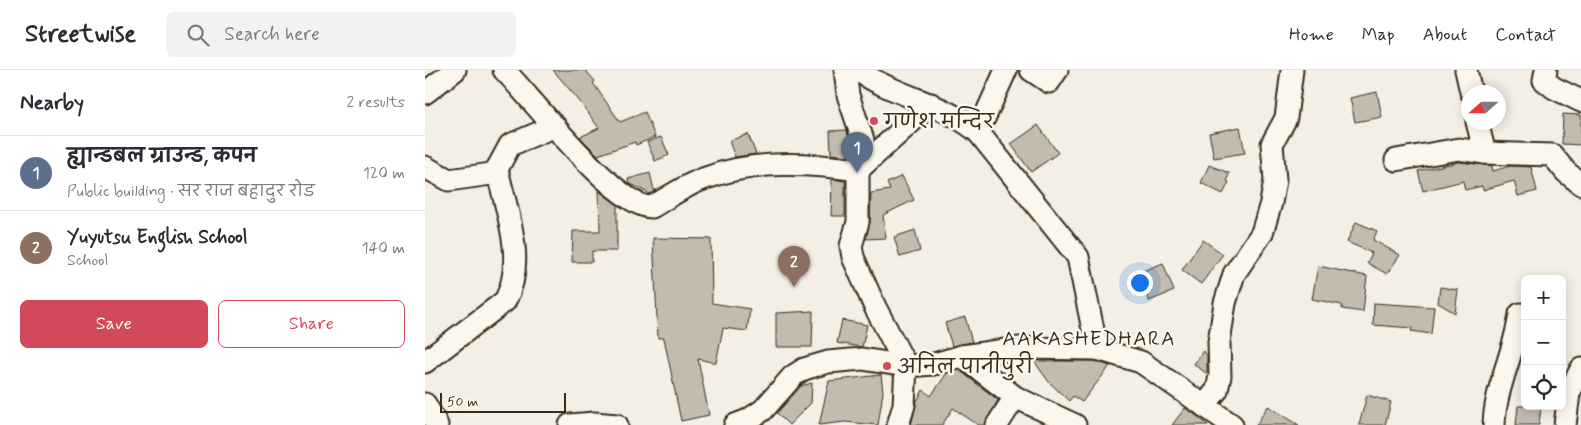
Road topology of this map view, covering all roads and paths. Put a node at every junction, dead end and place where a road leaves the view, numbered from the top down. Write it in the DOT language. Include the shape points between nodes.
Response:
graph roads {
  1 [pos="455,70"];
  2 [pos="504,70"];
  3 [pos="845,70"];
  4 [pos="857,70"];
  5 [pos="1006,70"];
  6 [pos="1031,70"];
  7 [pos="1057,70"];
  8 [pos="1292,70"];
  9 [pos="1466,70"];
  10 [pos="1546,70"];
  11 [pos="1469,85"];
  12 [pos="425,93"];
  13 [pos="1581,101"];
  14 [pos="931,104"];
  15 [pos="555,126"];
  16 [pos="1479,130"];
  17 [pos="978,132"];
  18 [pos="1485,153"];
  19 [pos="1397,160"];
  20 [pos="425,167"];
  21 [pos="497,169"];
  22 [pos="858,170"];
  23 [pos="1581,184"];
  24 [pos="1520,314"];
  25 [pos="1097,349"];
  26 [pos="962,356"];
  27 [pos="425,362"];
  28 [pos="907,366"];
  29 [pos="1581,369"];
  30 [pos="1015,397"];
  31 [pos="425,404"];
  32 [pos="1204,406"];
  33 [pos="437,425"];
  34 [pos="570,425"];
  35 [pos="617,425"];
  36 [pos="735,425"];
  37 [pos="898,425"];
  38 [pos="997,425"];
  39 [pos="1075,425"];
  40 [pos="1232,425"];
  41 [pos="1494,425"];
  42 [pos="1565,425"];
  1 -- 12 [label="street"];
  2 -- 15 [label="street"];
  3 -- 22 [label="street" via="863,140"];
  4 -- 14 [label="street" via="875,83"];
  5 -- 17 [label="street"];
  6 -- 7 [label="street" via="1049,82"];
  8 -- 32 [label="street" via="1287,118 1273,144 1275,180 1271,203 1261,233 1234,274 1225,303 1219,342 1217,390"];
  9 -- 11 [label="street"];
  10 -- 13 [label="street" via="1544,80 1548,85"];
  14 -- 17 [label="street" via="965,121"];
  14 -- 22 [label="street"];
  15 -- 21 [label="street" via="510,145"];
  15 -- 22 [label="street" via="570,146 639,206 652,207 705,178 753,166 817,165"];
  16 -- 18 [label="street"];
  17 -- 25 [label="street" via="1078,257"];
  18 -- 19 [label="street" via="1459,149"];
  18 -- 23 [label="street" via="1552,155"];
  20 -- 21 [label="street" via="449,180 491,174"];
  21 -- 27 [label="street" via="516,259 508,295 505,301"];
  22 -- 28 [label="street" via="858,222 851,246 853,257 871,299"];
  24 -- 41 [label="street" via="1517,337 1495,408"];
  25 -- 26 [label="street" via="1020,348"];
  25 -- 32 [label="street" via="1141,362"];
  26 -- 28 [label="street" via="934,364"];
  26 -- 30 [label="street"];
  28 -- 36 [label="street" via="863,359 828,362 805,369 793,376 763,410"];
  28 -- 37 [label="street" via="904,405"];
  29 -- 42 [label="street" via="1569,393"];
  30 -- 38 [label="street"];
  30 -- 39 [label="street"];
  31 -- 33 [label="street"];
  32 -- 40 [label="street"];
  34 -- 35 [label="street" via="594,422"];
}
